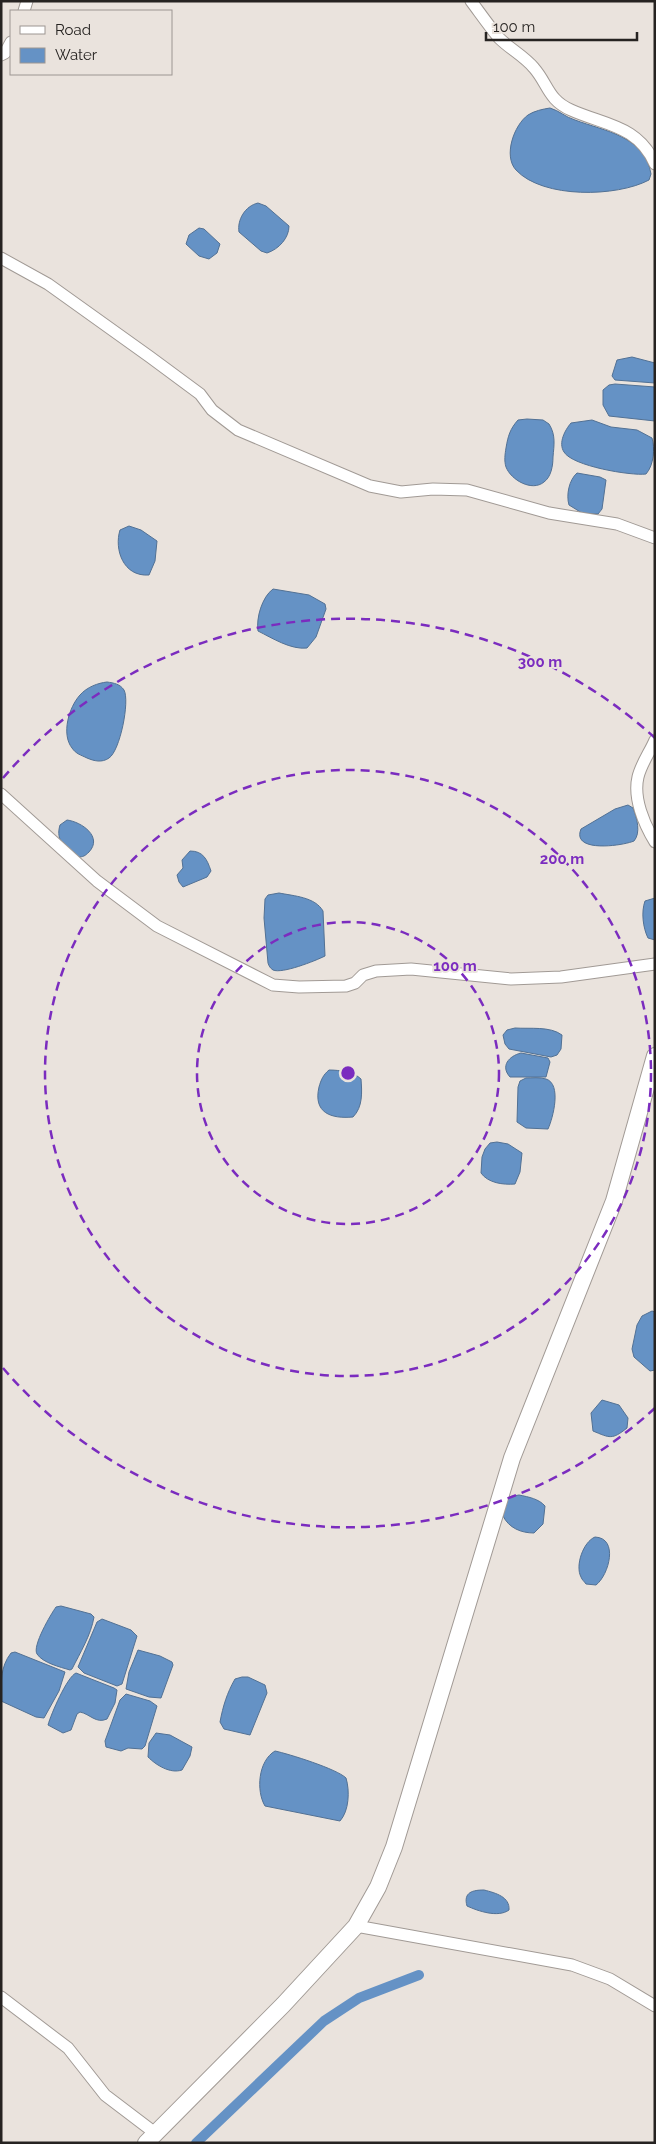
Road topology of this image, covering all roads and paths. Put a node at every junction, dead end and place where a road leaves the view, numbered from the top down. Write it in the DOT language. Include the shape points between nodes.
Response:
graph roads {
  1 [pos="471,1"];
  2 [pos="10,44"];
  3 [pos="1,55"];
  4 [pos="655,164"];
  5 [pos="1,258"];
  6 [pos="655,538"];
  7 [pos="655,740"];
  8 [pos="1,794"];
  9 [pos="655,842"];
  10 [pos="655,964"];
  11 [pos="655,1056"];
  12 [pos="356,1926"];
  13 [pos="1,1997"];
  14 [pos="655,2006"];
  15 [pos="150,2138"];
  1 -- 4 [label="street" via="500,38 535,68 556,102 623,129 644,146"];
  2 -- 3 [label="street"];
  5 -- 6 [label="street" via="48,284 200,394 212,410 238,430 261,440 370,486 401,492 433,488 467,490 549,513 617,524"];
  7 -- 9 [label="street" via="638,777 638,802"];
  8 -- 10 [label="street" via="97,881 157,926 273,985 346,986 376,971 411,970 511,979 561,977"];
  11 -- 12 [label="street" via="614,1201 512,1458 394,1847 378,1887"];
  12 -- 14 [label="street" via="572,1965 610,1979"];
  12 -- 15 [label="street" via="283,2005"];
  13 -- 15 [label="street" via="68,2048 105,2095"];
}
